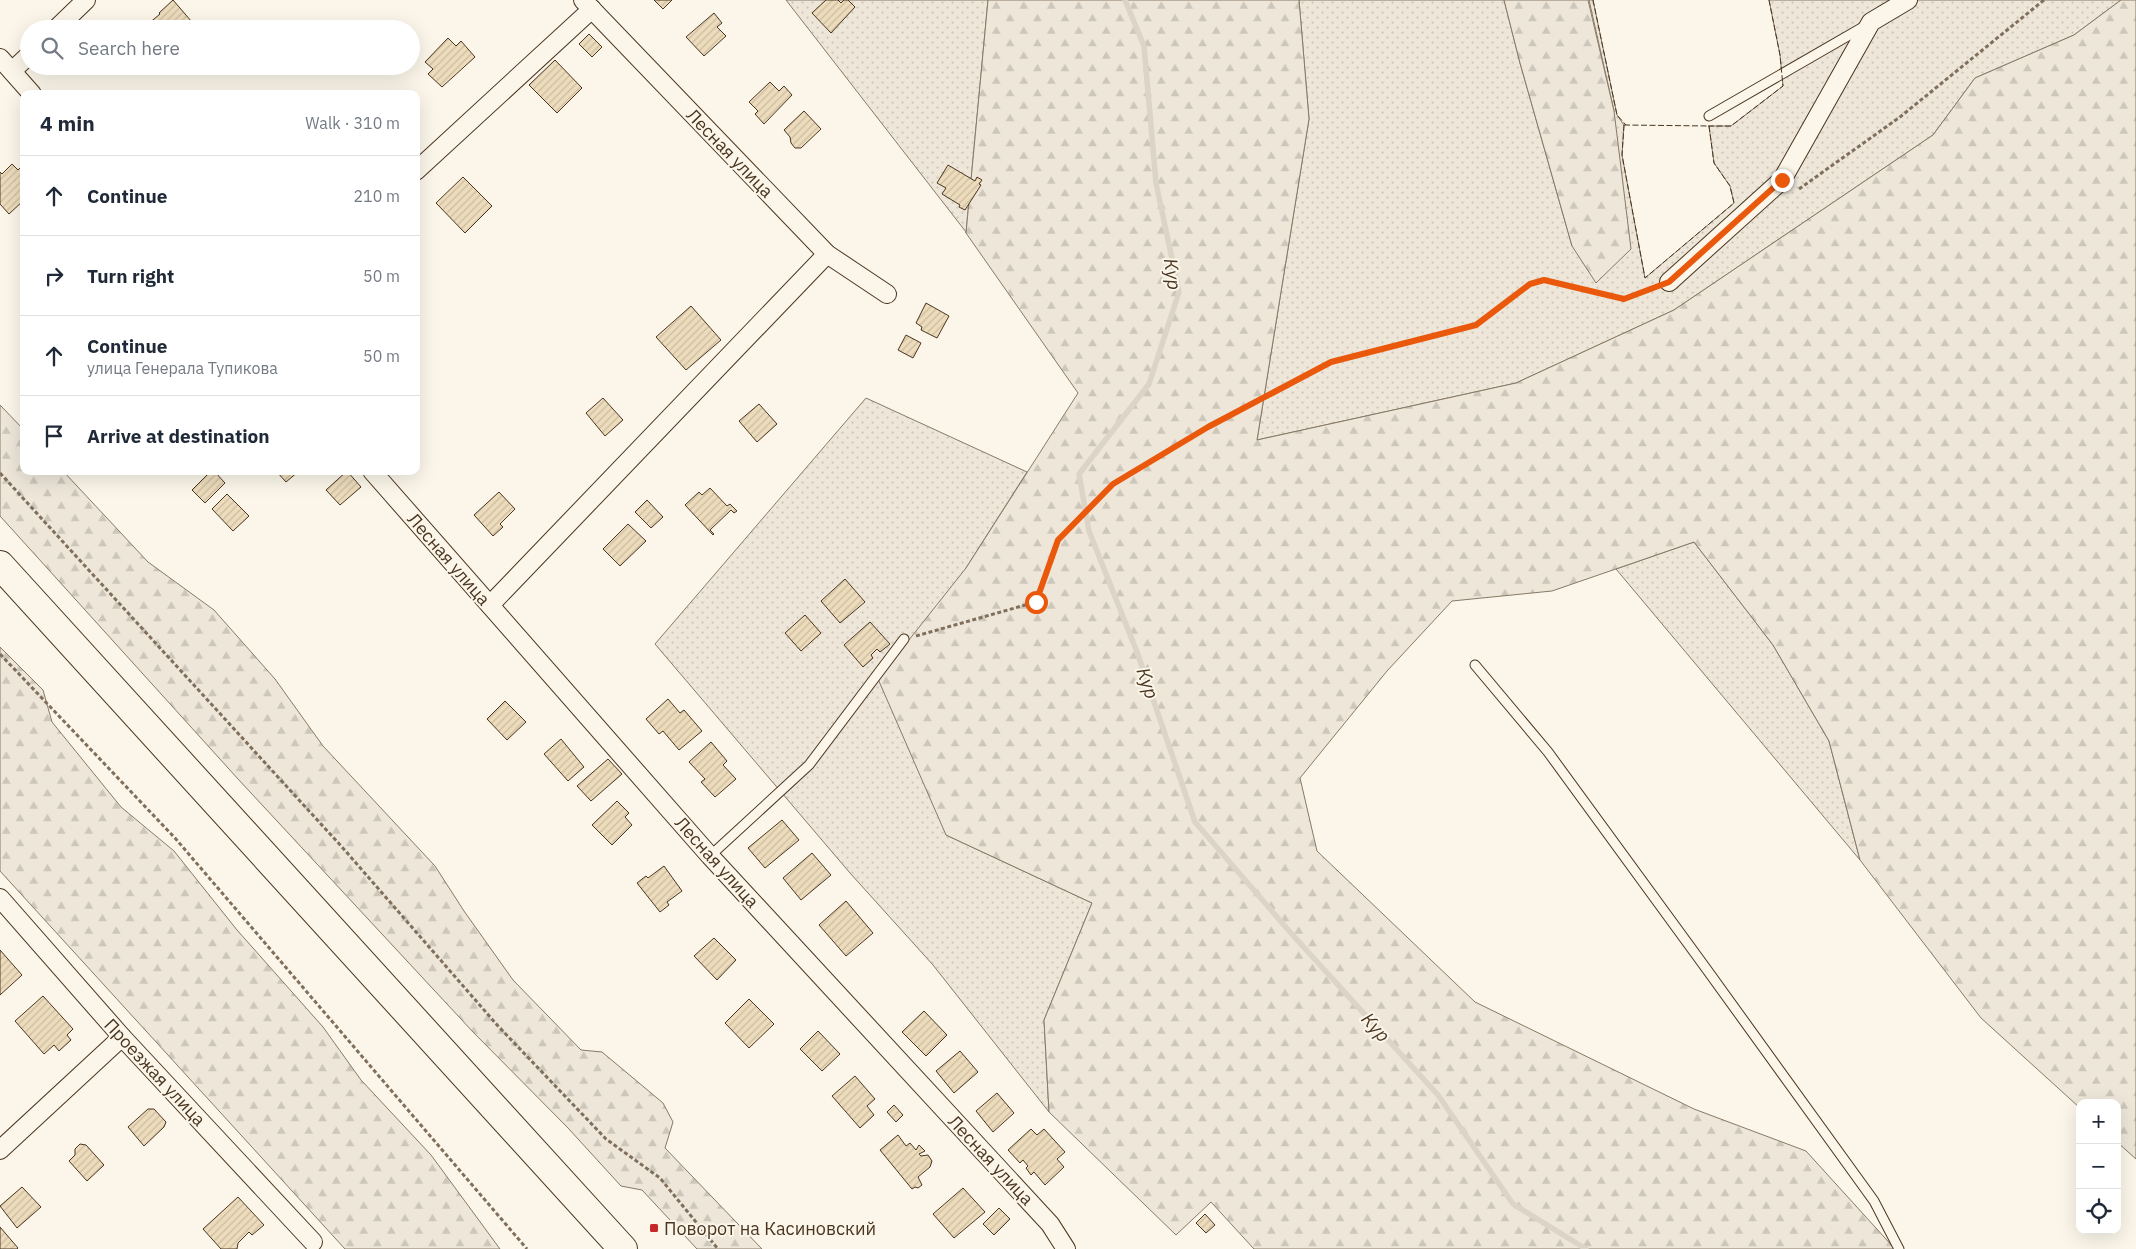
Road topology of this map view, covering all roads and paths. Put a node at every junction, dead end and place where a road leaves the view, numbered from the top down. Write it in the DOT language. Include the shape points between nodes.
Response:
graph roads {
  1 [pos="86,0"];
  2 [pos="1908,0"];
  3 [pos="2044,0"];
  4 [pos="587,5"];
  5 [pos="65,20"];
  6 [pos="1871,22"];
  7 [pos="20,59"];
  8 [pos="6,65"];
  9 [pos="28,90"];
  10 [pos="1709,116"];
  11 [pos="420,166"];
  12 [pos="1796,191"];
  13 [pos="827,254"];
  14 [pos="1669,282"];
  15 [pos="887,294"];
  16 [pos="0,473"];
  17 [pos="376,475"];
  18 [pos="0,565"];
  19 [pos="490,605"];
  20 [pos="904,639"];
  21 [pos="0,654"];
  22 [pos="1475,665"];
  23 [pos="710,856"];
  24 [pos="0,898"];
  25 [pos="122,1037"];
  26 [pos="0,1150"];
  27 [pos="313,1247"];
  28 [pos="527,1249"];
  29 [pos="623,1249"];
  30 [pos="718,1249"];
  31 [pos="1066,1249"];
  32 [pos="1899,1249"];
  1 -- 5 [label="street"];
  2 -- 6 [label="street"];
  3 -- 12 [label="path" via="1900,117"];
  4 -- 11 [label="street"];
  4 -- 13 [label="street, Лесная улица"];
  6 -- 10 [label="lane"];
  6 -- 14 [label="street" via="1782,180"];
  7 -- 8 [label="street"];
  8 -- 9 [label="street"];
  13 -- 15 [label="street, Лесная улица"];
  13 -- 19 [label="street"];
  14 -- 20 [label="path" via="1624,299 1544,280 1530,284 1476,325 1331,362 1208,427 1113,484 1058,540 1036,602"];
  16 -- 30 [label="path" via="342,847 498,1026 606,1139 660,1178"];
  17 -- 19 [label="street, Лесная улица"];
  18 -- 29 [label="main road"];
  19 -- 23 [label="street, Лесная улица"];
  20 -- 23 [label="lane" via="809,765"];
  21 -- 28 [label="path" via="174,838"];
  22 -- 32 [label="lane" via="1548,752 1705,967 1874,1201"];
  23 -- 31 [label="street, Лесная улица" via="1050,1224"];
  24 -- 25 [label="street, Проезжая улица"];
  25 -- 26 [label="street"];
  25 -- 27 [label="street, Проезжая улица"];
}
